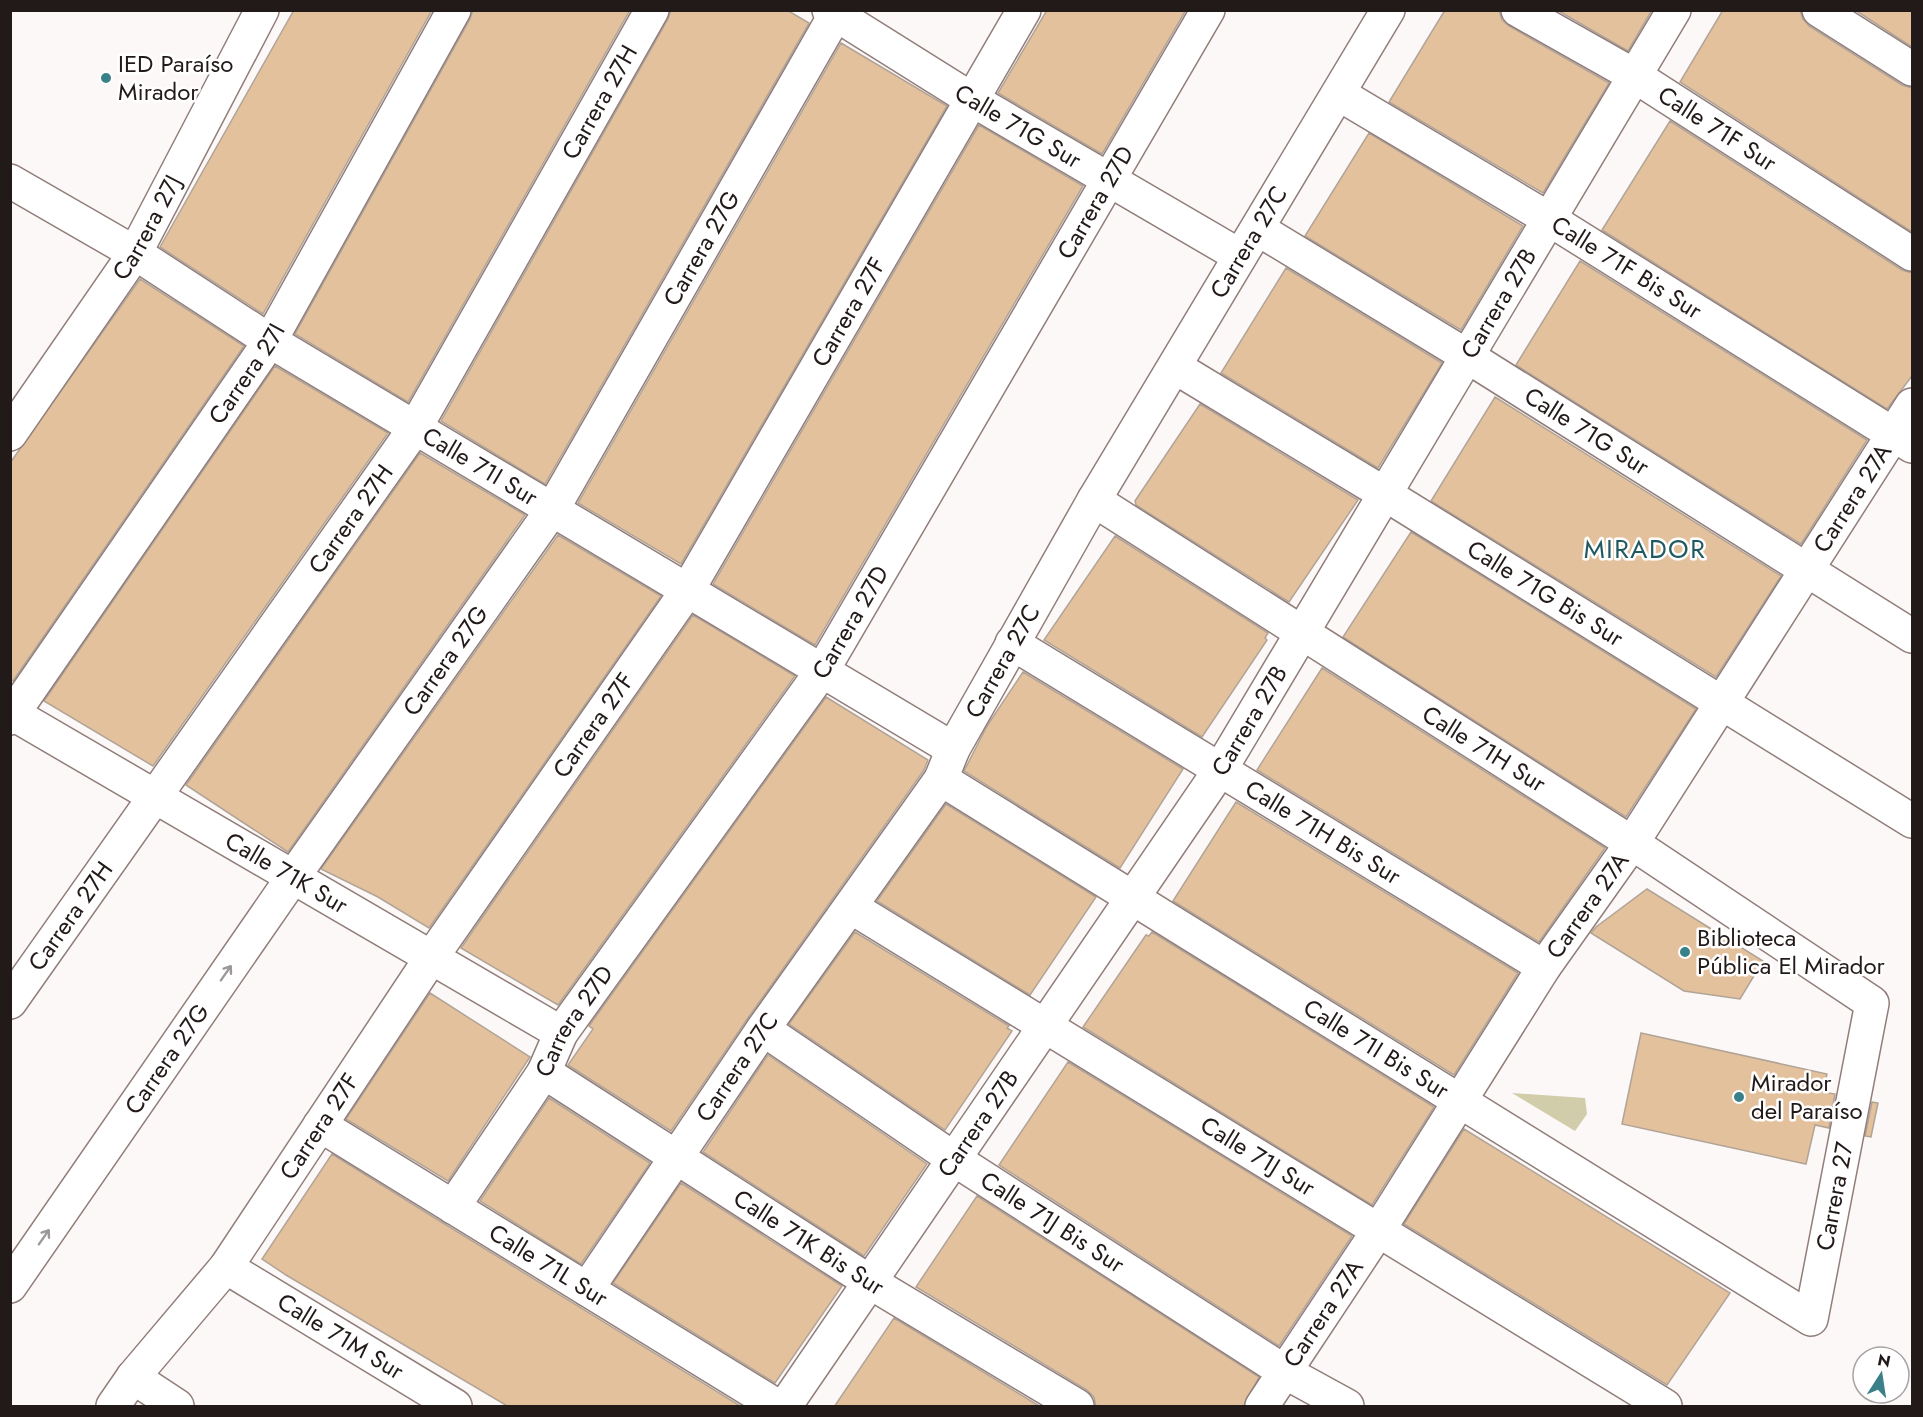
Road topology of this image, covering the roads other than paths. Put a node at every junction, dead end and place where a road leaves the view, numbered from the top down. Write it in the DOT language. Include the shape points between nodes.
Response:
graph roads {
  1 [pos="262,10"];
  2 [pos="454,10"];
  3 [pos="651,10"];
  4 [pos="1024,10"];
  5 [pos="1208,10"];
  6 [pos="1388,10"];
  7 [pos="1518,10"];
  8 [pos="1674,10"];
  9 [pos="1819,10"];
  10 [pos="834,12"];
  11 [pos="1912,69"];
  12 [pos="1635,76"];
  13 [pos="1339,94"];
  14 [pos="971,99"];
  15 [pos="1108,179"];
  16 [pos="10,181"];
  17 [pos="1549,219"];
  18 [pos="1258,229"];
  19 [pos="135,253"];
  20 [pos="1912,254"];
  21 [pos="1239,256"];
  22 [pos="270,341"];
  23 [pos="1467,356"];
  24 [pos="1175,367"];
  25 [pos="1912,405"];
  26 [pos="415,428"];
  27 [pos="10,434"];
  28 [pos="1904,441"];
  29 [pos="1385,494"];
  30 [pos="1094,500"];
  31 [pos="552,510"];
  32 [pos="1808,570"];
  33 [pos="687,591"];
  34 [pos="1301,634"];
  35 [pos="1912,636"];
  36 [pos="1012,643"];
  37 [pos="822,671"];
  38 [pos="1722,702"];
  39 [pos="11,714"];
  40 [pos="953,749"];
  41 [pos="1220,770"];
  42 [pos="941,779"];
  43 [pos="154,796"];
  44 [pos="1912,821"];
  45 [pos="1632,843"];
  46 [pos="293,877"];
  47 [pos="1132,897"];
  48 [pos="851,907"];
  49 [pos="431,957"];
  50 [pos="1544,967"];
  51 [pos="10,1002"];
  52 [pos="1872,1003"];
  53 [pos="1044,1026"];
  54 [pos="763,1029"];
  55 [pos="561,1033"];
  56 [pos="544,1072"];
  57 [pos="1460,1101"];
  58 [pos="320,1125"];
  59 [pos="677,1157"];
  60 [pos="954,1159"];
  61 [pos="453,1207"];
  62 [pos="1378,1231"];
  63 [pos="226,1267"];
  64 [pos="870,1282"];
  65 [pos="10,1286"];
  66 [pos="587,1289"];
  67 [pos="1810,1319"];
  68 [pos="1285,1371"];
  69 [pos="133,1377"];
  70 [pos="113,1407"];
  71 [pos="177,1407"];
  72 [pos="455,1407"];
  73 [pos="777,1407"];
  74 [pos="785,1407"];
  75 [pos="1077,1407"];
  76 [pos="1262,1407"];
  77 [pos="1347,1407"];
  78 [pos="1665,1407"];
  1 -- 19 [label="street, Carrera 27J"];
  2 -- 22 [label="street, Carrera 27I"];
  3 -- 26 [label="street, Carrera 27H"];
  4 -- 14 [label="street, Carrera 27F"];
  5 -- 15 [label="street, Carrera 27D"];
  6 -- 13 [label="street, Carrera 27C"];
  7 -- 12 [label="street, Calle 71F Sur"];
  8 -- 12 [label="street, Carrera 27B"];
  9 -- 11 [label="street"];
  10 -- 14 [label="street, Calle 71G Sur"];
  10 -- 31 [label="street, Carrera 27G"];
  12 -- 17 [label="street, Carrera 27B"];
  12 -- 20 [label="street, Calle 71F Sur"];
  13 -- 17 [label="street, Calle 71F Bis Sur"];
  13 -- 18 [label="street, Carrera 27C"];
  14 -- 15 [label="street, Calle 71G Sur"];
  14 -- 33 [label="street, Carrera 27F"];
  15 -- 21 [label="street, Calle 71G Sur"];
  15 -- 37 [label="street, Carrera 27D"];
  16 -- 19 [label="street, Calle 71I Sur"];
  17 -- 23 [label="street, Carrera 27B"];
  17 -- 28 [label="street, Calle 71F Bis Sur"];
  18 -- 21 [label="street, Carrera 27C"];
  18 -- 23 [label="street, Calle 71G Sur"];
  19 -- 22 [label="street, Calle 71I Sur"];
  19 -- 27 [label="street, Carrera 27J"];
  21 -- 24 [label="street, Carrera 27C"];
  22 -- 26 [label="street, Calle 71I Sur"];
  22 -- 39 [label="street, Carrera 27I"];
  23 -- 29 [label="street, Carrera 27B"];
  23 -- 32 [label="street, Calle 71G Sur"];
  24 -- 29 [label="street, Calle 71G Bis Sur"];
  24 -- 30 [label="street, Carrera 27C"];
  25 -- 28 [label="street, Carrera 27A"];
  26 -- 31 [label="street, Calle 71I Sur"];
  26 -- 43 [label="street, Carrera 27H"];
  28 -- 32 [label="street, Carrera 27A"];
  29 -- 34 [label="street, Carrera 27B"];
  29 -- 38 [label="street, Calle 71G Bis Sur"];
  30 -- 34 [label="street, Calle 71H Sur"];
  30 -- 36 [label="street, Carrera 27C"];
  31 -- 33 [label="street, Calle 71I Sur"];
  31 -- 46 [label="street, Carrera 27G"];
  32 -- 35 [label="street, Calle 71G Sur"];
  32 -- 38 [label="street, Carrera 27A"];
  33 -- 37 [label="street, Calle 71I Sur"];
  33 -- 49 [label="street, Carrera 27F"];
  34 -- 41 [label="street, Carrera 27B"];
  34 -- 45 [label="street, Calle 71H Sur"];
  36 -- 40 [label="street, Carrera 27C"];
  36 -- 41 [label="street, Calle 71H Bis Sur"];
  37 -- 40 [label="street, Calle 71I Sur"];
  37 -- 55 [label="street, Carrera 27D"];
  38 -- 44 [label="street, Calle 71G Bis Sur"];
  38 -- 45 [label="street, Carrera 27A"];
  39 -- 43 [label="street, Calle 71K Sur"];
  40 -- 42 [label="street, Carrera 27C"];
  41 -- 47 [label="street, Carrera 27B"];
  41 -- 50 [label="street, Calle 71H Bis Sur"];
  42 -- 47 [label="street, Calle 71I Bis Sur"];
  42 -- 48 [label="street, Carrera 27C"];
  43 -- 46 [label="street, Calle 71K Sur"];
  43 -- 51 [label="street, Carrera 27H"];
  45 -- 50 [label="street, Carrera 27A"];
  45 -- 52 [label="street, Calle 71H Sur"];
  46 -- 49 [label="street, Calle 71K Sur"];
  65 -- 46 [label="street, Carrera 27G, one-way"];
  47 -- 53 [label="street, Carrera 27B"];
  47 -- 57 [label="street, Calle 71I Bis Sur"];
  48 -- 53 [label="street, Calle 71J Sur"];
  48 -- 54 [label="street, Carrera 27C"];
  49 -- 55 [label="street, Calle 71K Sur"];
  49 -- 58 [label="street, Carrera 27F"];
  50 -- 57 [label="street, Carrera 27A"];
  52 -- 67 [label="street, Carrera 27"];
  53 -- 60 [label="street, Carrera 27B"];
  53 -- 62 [label="street, Calle 71J Sur"];
  54 -- 59 [label="street, Carrera 27C"];
  54 -- 60 [label="street, Calle 71J Bis Sur"];
  55 -- 56 [label="street, Carrera 27D"];
  56 -- 59 [label="street, Calle 71K Bis Sur"];
  56 -- 61 [label="street, Carrera 27D"];
  57 -- 62 [label="street, Carrera 27A"];
  57 -- 67 [label="street, Calle 71I Bis Sur"];
  58 -- 61 [label="street, Calle 71L Sur"];
  58 -- 63 [label="street, Carrera 27F"];
  59 -- 64 [label="street, Calle 71K Bis Sur"];
  59 -- 66 [label="street, Carrera 27C"];
  60 -- 64 [label="street, Carrera 27B"];
  60 -- 68 [label="street, Calle 71J Bis Sur"];
  61 -- 66 [label="street, Calle 71L Sur"];
  62 -- 68 [label="street, Carrera 27A"];
  62 -- 78 [label="street, Calle 71J Sur"];
  63 -- 69 [label="street, Carrera 27F"];
  63 -- 72 [label="street, Calle 71M Sur"];
  64 -- 74 [label="street, Carrera 27B"];
  64 -- 75 [label="street, Calle 71K Bis Sur"];
  66 -- 73 [label="street, Calle 71L Sur"];
  68 -- 76 [label="street, Carrera 27A"];
  68 -- 77 [label="street, Calle 71J Bis Sur"];
  69 -- 70 [label="street, Carrera 27F"];
  69 -- 71 [label="street"];
}
